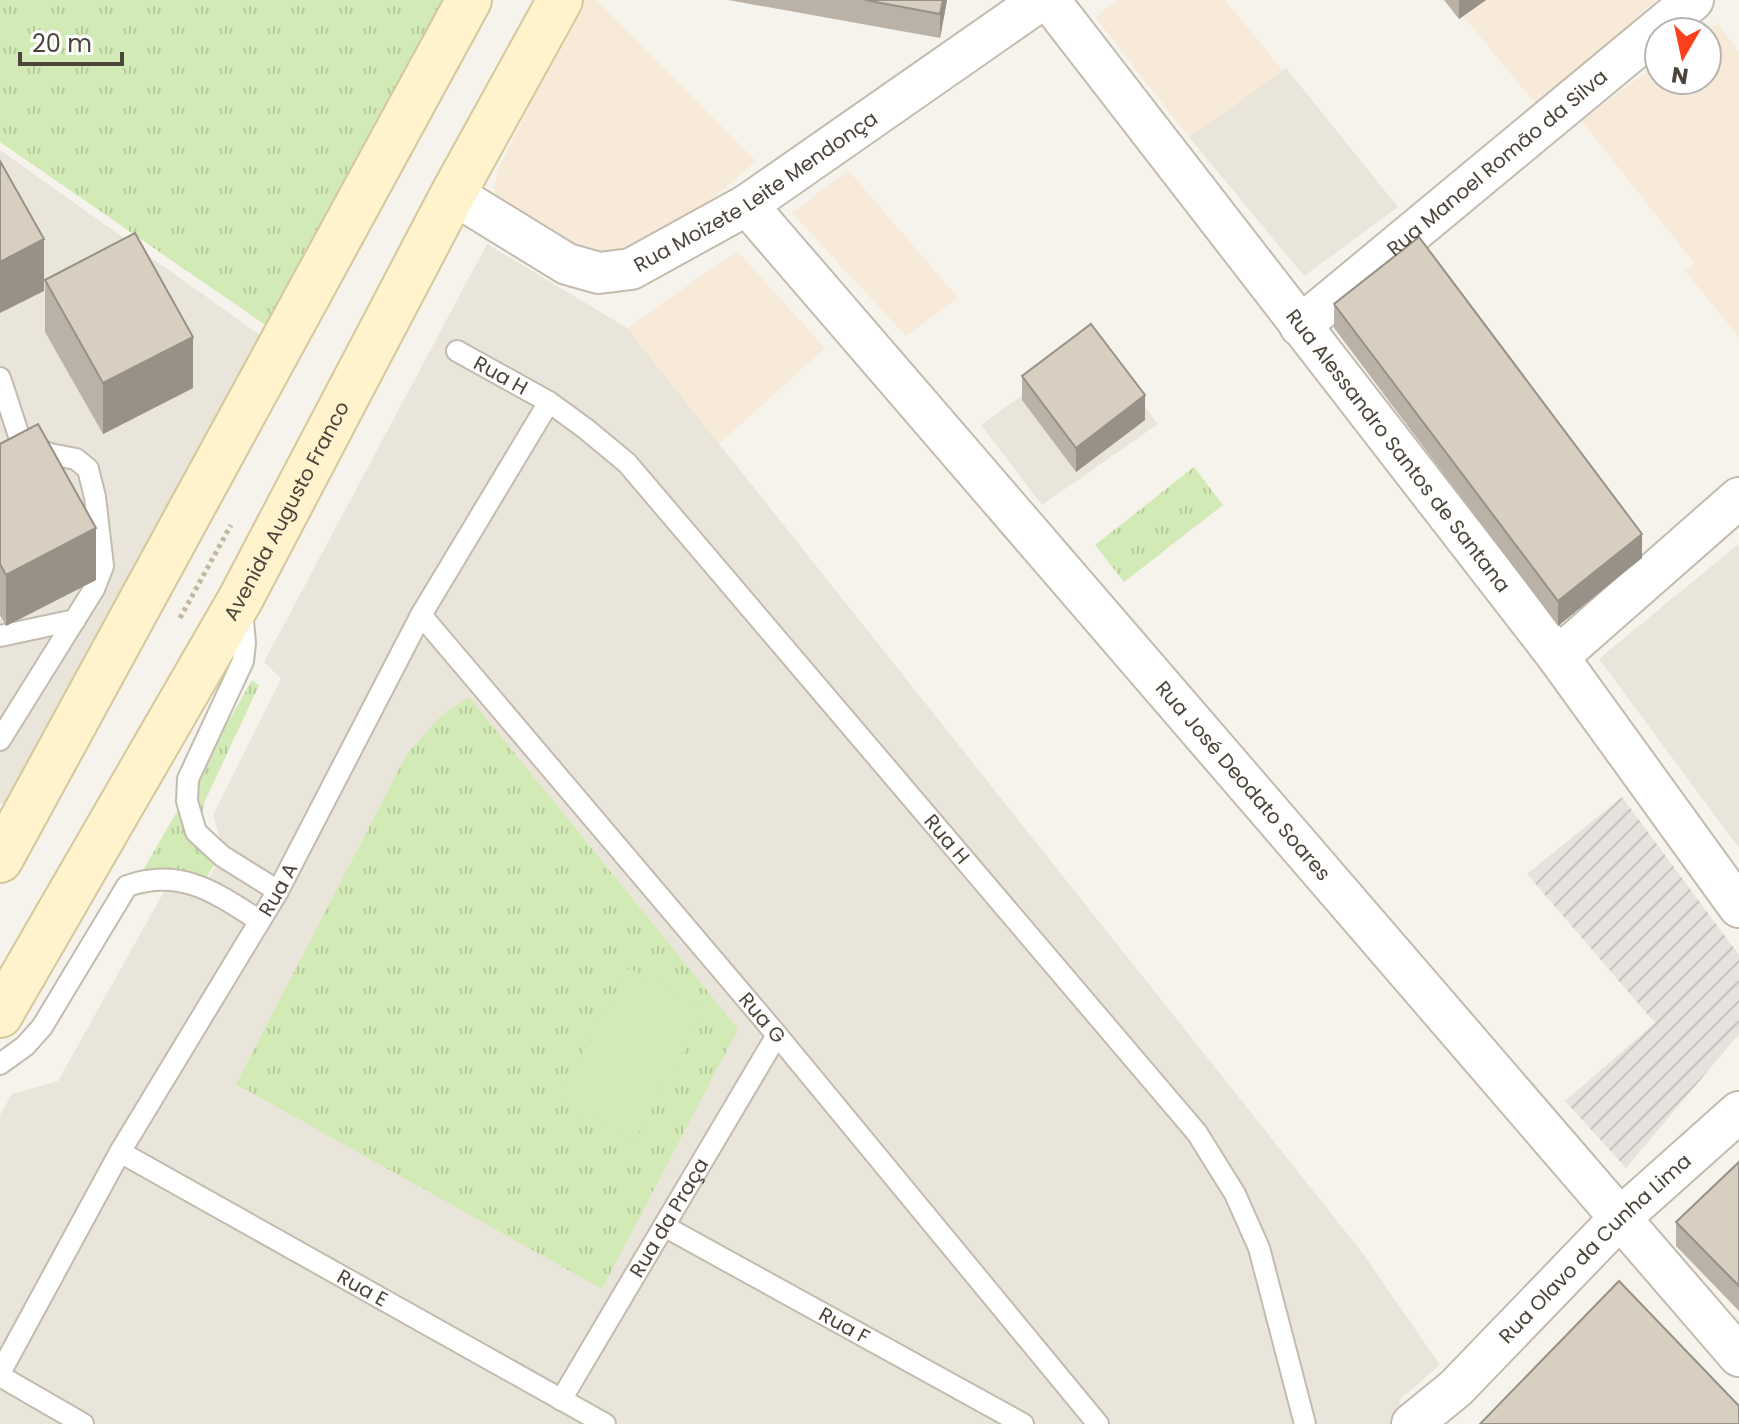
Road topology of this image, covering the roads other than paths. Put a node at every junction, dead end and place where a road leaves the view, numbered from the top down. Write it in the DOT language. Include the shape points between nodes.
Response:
graph roads {
  1 [pos="469,0"];
  2 [pos="560,0"];
  3 [pos="1041,0"];
  4 [pos="1049,0"];
  5 [pos="1693,0"];
  6 [pos="453,194"];
  7 [pos="747,205"];
  8 [pos="1300,326"];
  9 [pos="457,351"];
  10 [pos="0,378"];
  11 [pos="549,402"];
  12 [pos="1739,498"];
  13 [pos="241,598"];
  14 [pos="421,615"];
  15 [pos="75,620"];
  16 [pos="0,636"];
  17 [pos="1558,657"];
  18 [pos="0,740"];
  19 [pos="1,857"];
  20 [pos="278,891"];
  21 [pos="1739,907"];
  22 [pos="260,921"];
  23 [pos="0,1015"];
  24 [pos="777,1035"];
  25 [pos="0,1064"];
  26 [pos="1739,1112"];
  27 [pos="120,1152"];
  28 [pos="1619,1219"];
  29 [pos="664,1226"];
  30 [pos="1739,1356"];
  31 [pos="0,1374"];
  32 [pos="561,1400"];
  33 [pos="83,1424"];
  34 [pos="605,1424"];
  35 [pos="1023,1424"];
  36 [pos="1098,1424"];
  37 [pos="1305,1424"];
  38 [pos="1412,1424"];
  1 -- 19 [label="main road"];
  2 -- 6 [label="main road, Avenida Augusto Franco"];
  3 -- 7 [label="street, Rua Moizete Leite Mendonça"];
  4 -- 8 [label="street, Rua Alessandro Santos de Santana"];
  5 -- 8 [label="street, Rua Manoel Romão da Silva"];
  6 -- 7 [label="street, Rua Moizete Leite Mendonça" via="567,264 599,273 631,269"];
  6 -- 13 [label="main road, Avenida Augusto Franco"];
  7 -- 28 [label="street, Rua José Deodato Soares"];
  8 -- 17 [label="street, Rua Alessandro Santos de Santana"];
  9 -- 11 [label="lane, Rua H"];
  10 -- 15 [label="lane" via="19,436 88,469 103,566"];
  11 -- 14 [label="lane, Rua A"];
  11 -- 37 [label="lane, Rua H" via="627,463 1197,1133 1235,1194 1259,1248"];
  12 -- 17 [label="street"];
  13 -- 20 [label="lane" via="243,661 188,779 187,801 196,832 222,856"];
  13 -- 23 [label="main road, Avenida Augusto Franco"];
  14 -- 20 [label="lane, Rua A"];
  14 -- 24 [label="lane, Rua G"];
  15 -- 16 [label="lane"];
  15 -- 18 [label="lane"];
  17 -- 21 [label="street, Rua Alessandro Santos de Santana"];
  20 -- 22 [label="lane, Rua A"];
  22 -- 25 [label="lane" via="204,886 158,879 127,886 42,1027"];
  22 -- 27 [label="lane, Rua A"];
  24 -- 29 [label="lane, Rua da Praça"];
  24 -- 36 [label="lane, Rua G"];
  26 -- 28 [label="street, Rua Olavo da Cunha Lima"];
  27 -- 31 [label="lane, Rua A"];
  27 -- 32 [label="lane, Rua E"];
  28 -- 30 [label="street, Rua José Deodato Soares"];
  28 -- 38 [label="street, Rua Olavo da Cunha Lima" via="1456,1388"];
  29 -- 32 [label="lane, Rua da Praça"];
  29 -- 35 [label="lane, Rua F"];
  31 -- 33 [label="lane"];
  32 -- 34 [label="lane, Rua E"];
}
